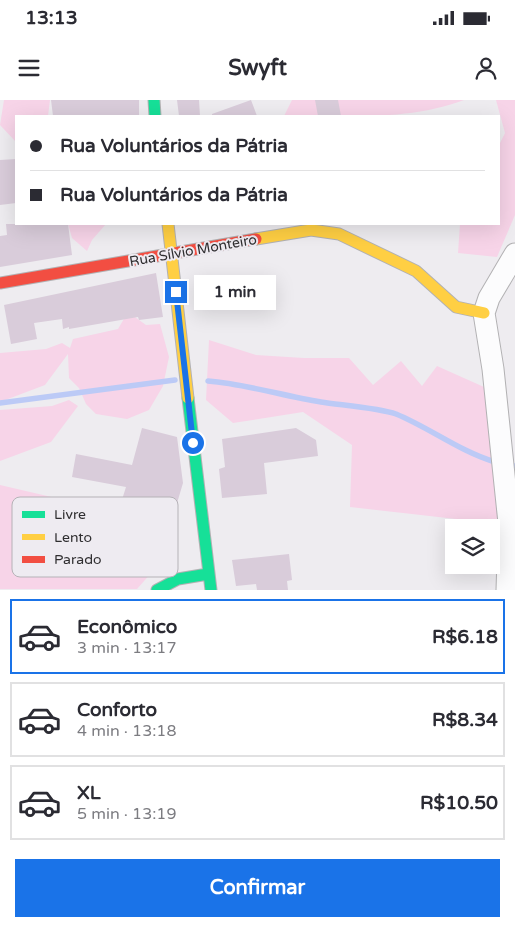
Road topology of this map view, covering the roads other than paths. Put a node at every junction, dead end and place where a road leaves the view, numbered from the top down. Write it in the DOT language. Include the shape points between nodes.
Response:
graph roads {
  1 [pos="154,100"];
  2 [pos="156,115"];
  3 [pos="168,225"];
  4 [pos="172,254"];
  5 [pos="515,254"];
  6 [pos="0,283"];
  7 [pos="484,313"];
  8 [pos="208,574"];
  9 [pos="157,590"];
  10 [pos="211,590"];
  11 [pos="507,590"];
  1 -- 2 [label="street"];
  3 -- 4 [label="street"];
  4 -- 6 [label="street, Rua Sílvio Monteiro"];
  4 -- 7 [label="street, Rua Sílvio Monteiro" via="311,230 339,234 416,271 456,307"];
  4 -- 8 [label="street"];
  5 -- 7 [label="street" via="489,298"];
  7 -- 11 [label="street" via="498,404 509,523"];
  8 -- 9 [label="street" via="178,579"];
  8 -- 10 [label="street"];
}
